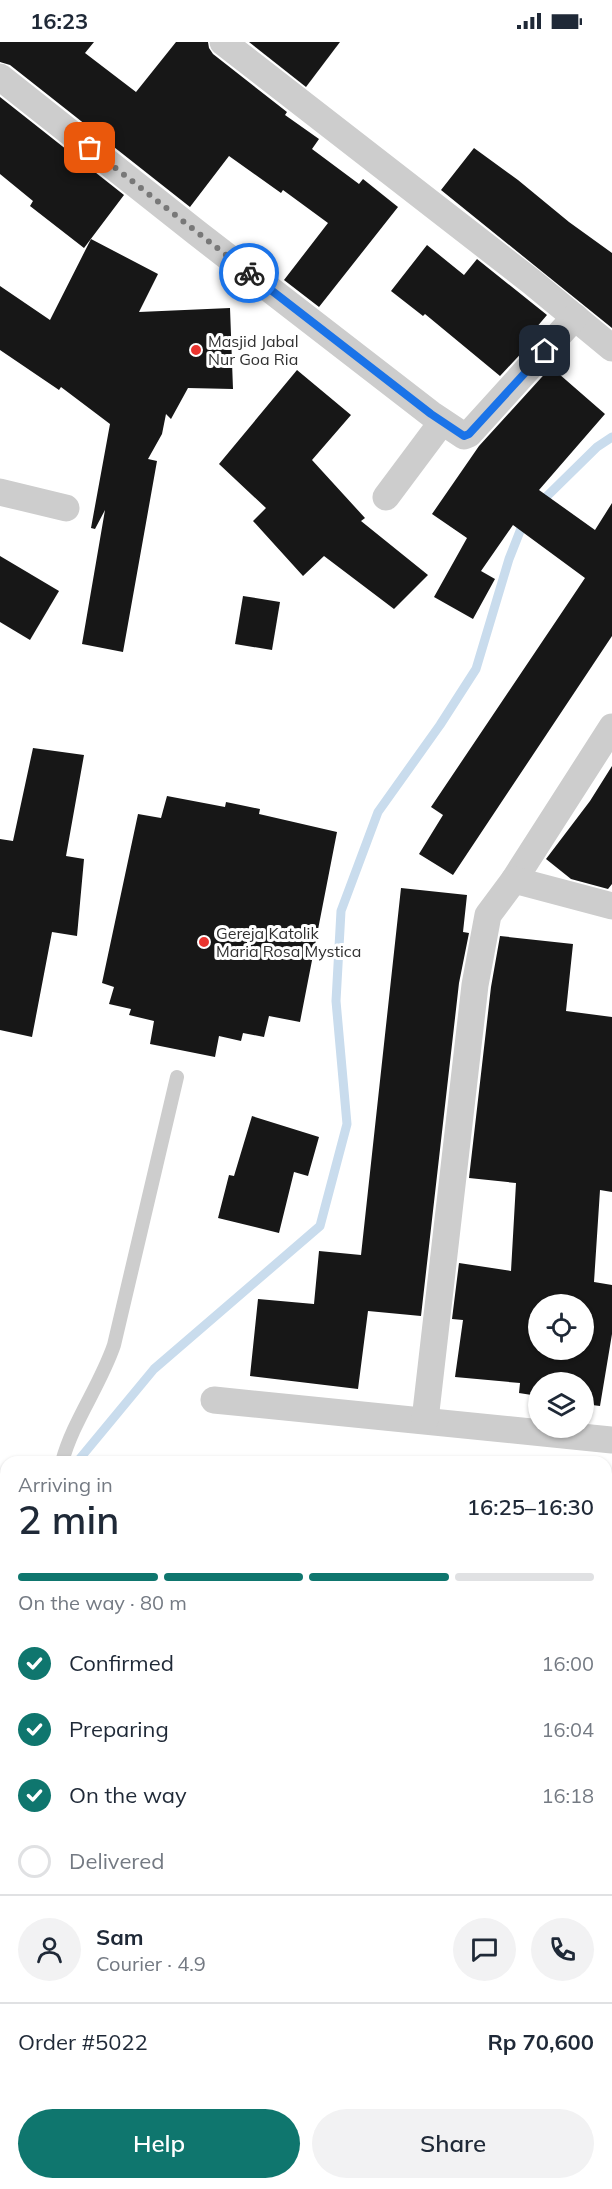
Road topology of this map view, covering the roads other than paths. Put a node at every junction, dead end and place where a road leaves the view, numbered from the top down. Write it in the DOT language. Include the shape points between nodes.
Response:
graph roads {
  1 [pos="223,42"];
  2 [pos="0,77"];
  3 [pos="575,317"];
  4 [pos="612,348"];
  5 [pos="442,422"];
  6 [pos="0,492"];
  7 [pos="386,497"];
  8 [pos="66,508"];
  9 [pos="612,727"];
  10 [pos="514,880"];
  11 [pos="612,906"];
  12 [pos="177,1077"];
  13 [pos="214,1400"];
  14 [pos="425,1420"];
  15 [pos="612,1440"];
  16 [pos="64,1456"];
  1 -- 3 [label="street"];
  2 -- 5 [label="street"];
  3 -- 4 [label="street"];
  3 -- 5 [label="street" via="469,434 464,436"];
  5 -- 7 [label="street"];
  6 -- 8 [label="street"];
  9 -- 10 [label="street"];
  10 -- 11 [label="street"];
  10 -- 14 [label="street" via="488,915 475,985"];
  12 -- 16 [label="lane" via="114,1345"];
  13 -- 14 [label="street"];
  14 -- 15 [label="street"];
}
